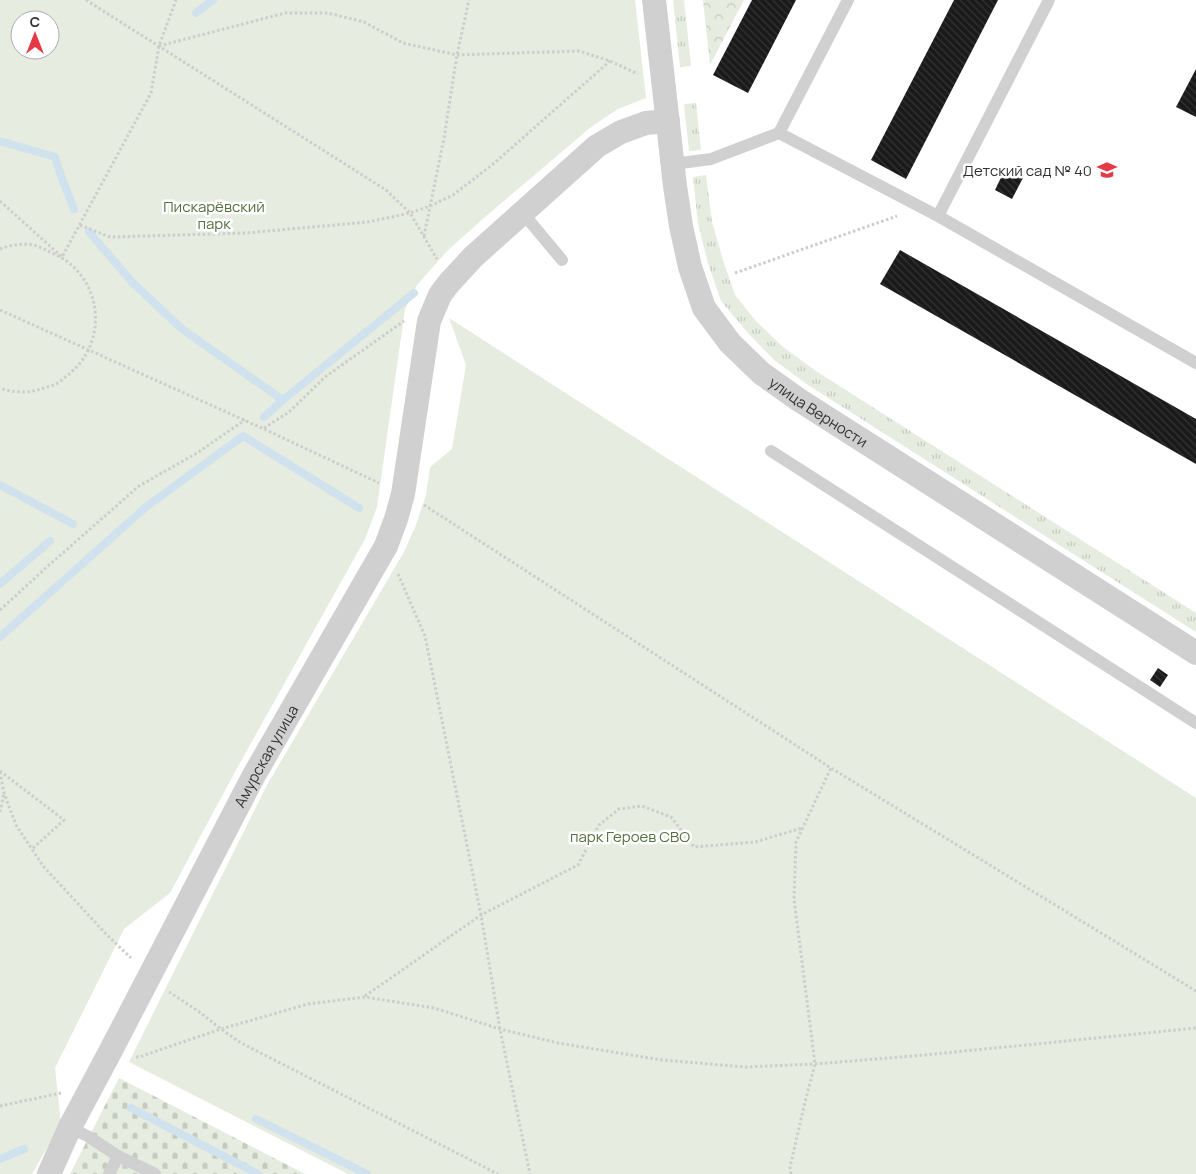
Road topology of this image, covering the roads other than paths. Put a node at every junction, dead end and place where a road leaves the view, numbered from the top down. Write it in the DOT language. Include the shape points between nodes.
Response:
graph roads {
  1 [pos="848,0"];
  2 [pos="1049,0"];
  3 [pos="656,10"];
  4 [pos="668,121"];
  5 [pos="779,134"];
  6 [pos="673,164"];
  7 [pos="522,212"];
  8 [pos="938,216"];
  9 [pos="562,260"];
  10 [pos="1196,364"];
  11 [pos="771,451"];
  12 [pos="1196,653"];
  13 [pos="1196,723"];
  14 [pos="70,1127"];
  15 [pos="118,1156"];
  16 [pos="49,1174"];
  17 [pos="109,1174"];
  18 [pos="155,1174"];
  1 -- 5 [label="lane"];
  2 -- 8 [label="lane"];
  3 -- 4 [label="street, улица Верности"];
  4 -- 6 [label="street, улица Верности"];
  4 -- 7 [label="street, Амурская улица" via="621,132 597,146"];
  5 -- 6 [label="lane" via="711,159"];
  5 -- 8 [label="lane"];
  6 -- 12 [label="street, улица Верности" via="681,226 704,308 730,343 761,373"];
  7 -- 9 [label="lane"];
  7 -- 14 [label="street, Амурская улица" via="473,257 445,289 429,321 403,494 386,546 253,777"];
  8 -- 10 [label="lane"];
  11 -- 13 [label="lane"];
  14 -- 15 [label="lane"];
  14 -- 16 [label="street, Амурская улица"];
  15 -- 17 [label="lane"];
  15 -- 18 [label="lane"];
}
